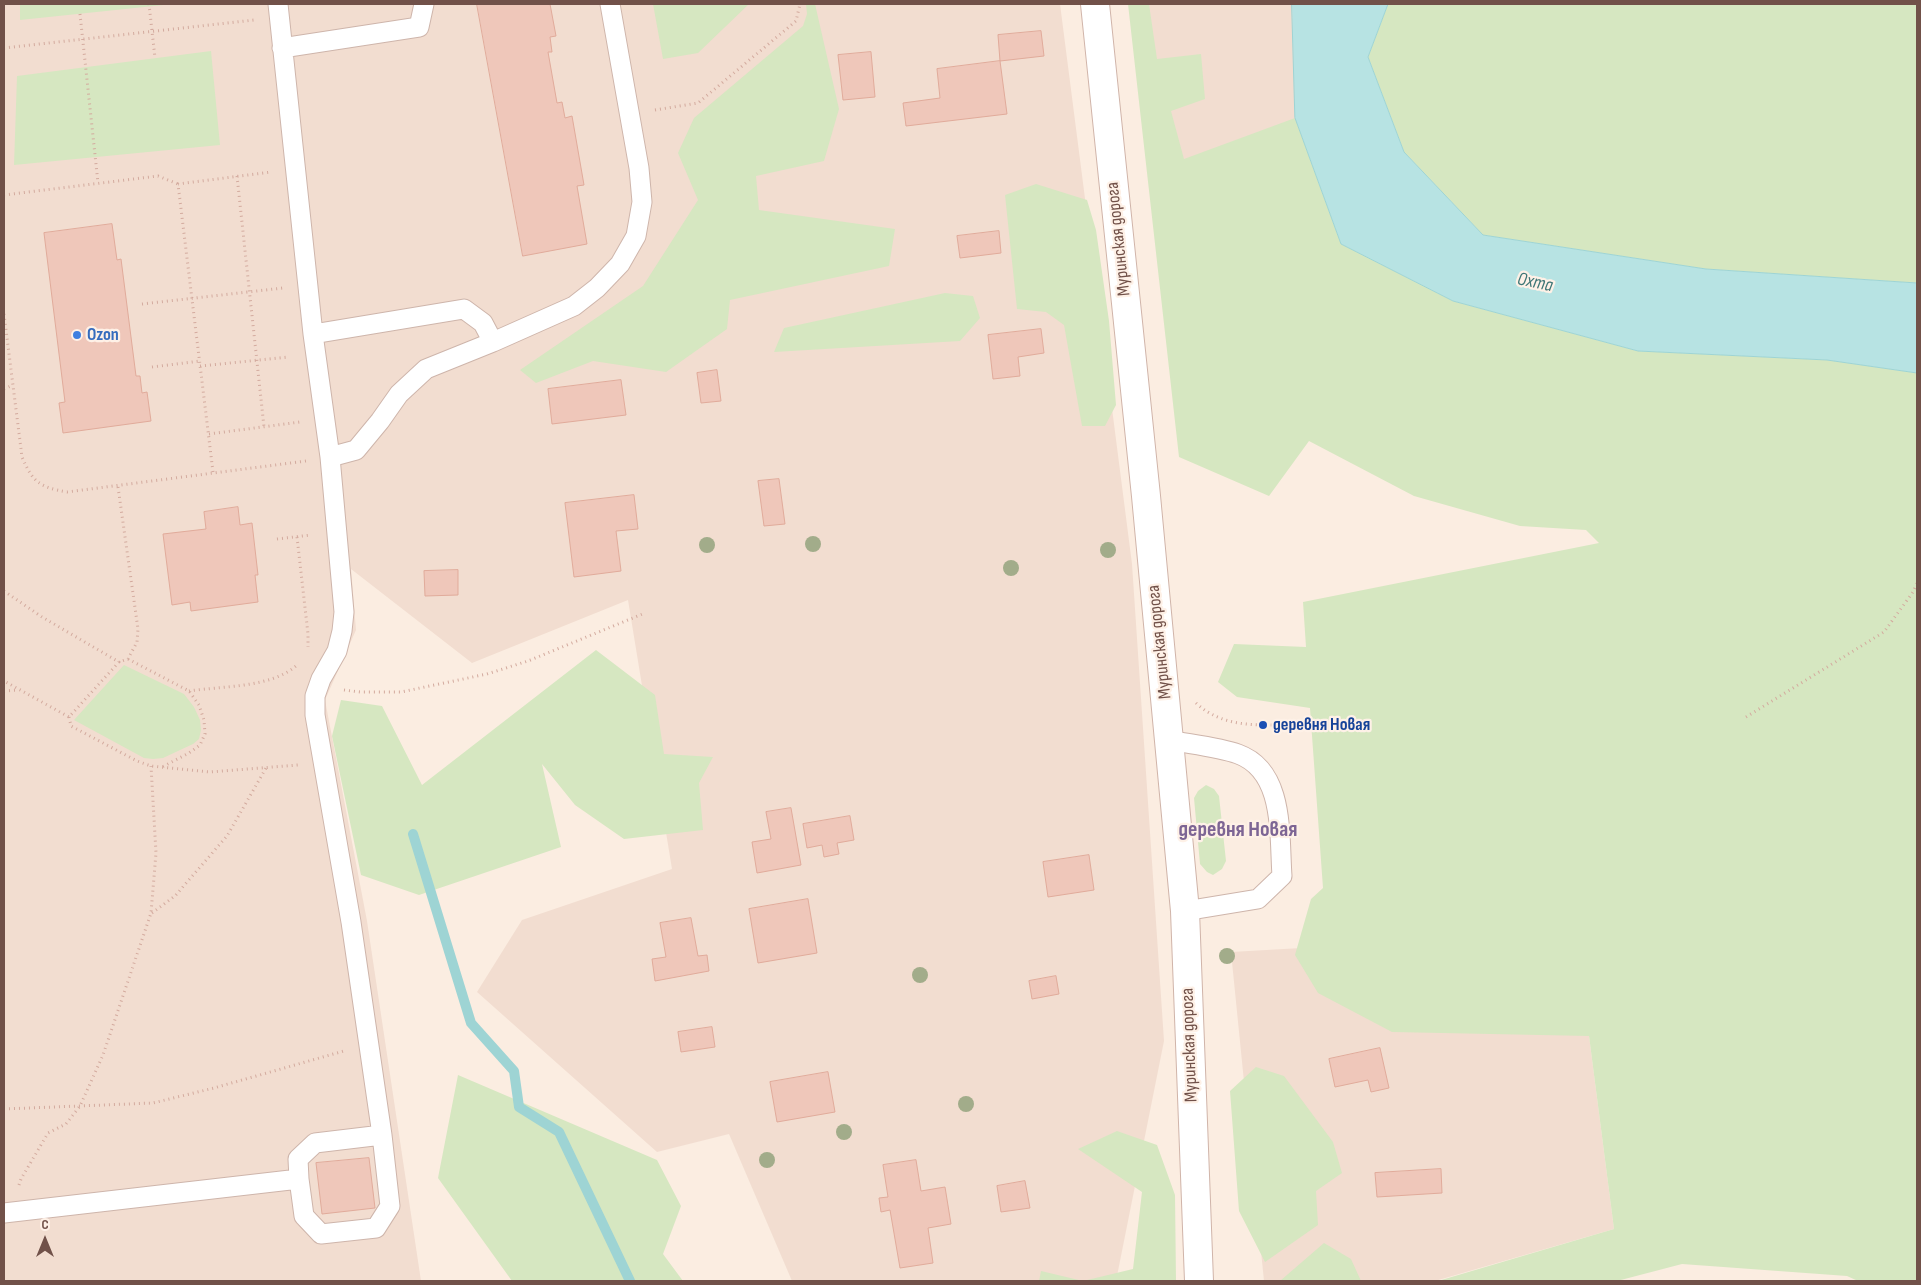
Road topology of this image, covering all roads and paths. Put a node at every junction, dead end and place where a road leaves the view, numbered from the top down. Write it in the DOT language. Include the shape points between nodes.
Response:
graph roads {
  1 [pos="148,4"];
  2 [pos="424,4"];
  3 [pos="610,4"];
  4 [pos="800,4"];
  5 [pos="1095,4"];
  6 [pos="278,11"];
  7 [pos="80,14"];
  8 [pos="152,32"];
  9 [pos="83,40"];
  10 [pos="4,48"];
  11 [pos="282,48"];
  12 [pos="155,58"];
  13 [pos="629,115"];
  14 [pos="295,169"];
  15 [pos="237,176"];
  16 [pos="98,184"];
  17 [pos="178,184"];
  18 [pos="4,195"];
  19 [pos="308,285"];
  20 [pos="250,292"];
  21 [pos="192,298"];
  22 [pos="142,304"];
  23 [pos="4,314"];
  24 [pos="313,334"];
  25 [pos="493,342"];
  26 [pos="316,354"];
  27 [pos="257,360"];
  28 [pos="200,361"];
  29 [pos="200,366"];
  30 [pos="152,367"];
  31 [pos="13,385"];
  32 [pos="4,389"];
  33 [pos="325,419"];
  34 [pos="264,427"];
  35 [pos="209,434"];
  36 [pos="330,457"];
  37 [pos="213,472"];
  38 [pos="118,486"];
  39 [pos="337,532"];
  40 [pos="297,537"];
  41 [pos="277,539"];
  42 [pos="1917,583"];
  43 [pos="4,591"];
  44 [pos="645,613"];
  45 [pos="128,659"];
  46 [pos="119,662"];
  47 [pos="300,663"];
  48 [pos="321,679"];
  49 [pos="4,681"];
  50 [pos="4,690"];
  51 [pos="20,690"];
  52 [pos="189,691"];
  53 [pos="1194,701"];
  54 [pos="69,717"];
  55 [pos="1746,717"];
  56 [pos="1291,725"];
  57 [pos="1169,740"];
  58 [pos="324,762"];
  59 [pos="151,766"];
  60 [pos="162,767"];
  61 [pos="266,767"];
  62 [pos="1185,911"];
  63 [pos="151,913"];
  64 [pos="368,1044"];
  65 [pos="80,1106"];
  66 [pos="4,1110"];
  67 [pos="382,1135"];
  68 [pos="299,1179"];
  69 [pos="19,1187"];
  70 [pos="4,1213"];
  71 [pos="1199,1281"];
  1 -- 8 [label="path"];
  2 -- 11 [label="lane" via="419,27"];
  3 -- 13 [label="lane"];
  4 -- 13 [label="path" via="796,21 698,103"];
  5 -- 57 [label="street, Муринская дорога"];
  6 -- 8 [label="path"];
  6 -- 11 [label="lane"];
  7 -- 9 [label="path"];
  8 -- 9 [label="path"];
  8 -- 12 [label="path"];
  9 -- 10 [label="path"];
  9 -- 16 [label="path"];
  11 -- 14 [label="lane"];
  13 -- 25 [label="lane" via="642,202 636,236 620,264 598,288 574,306"];
  14 -- 15 [label="path"];
  14 -- 19 [label="lane"];
  15 -- 17 [label="path"];
  15 -- 20 [label="path"];
  16 -- 17 [label="path" via="158,176"];
  16 -- 18 [label="path"];
  17 -- 21 [label="path"];
  19 -- 20 [label="path"];
  19 -- 24 [label="lane"];
  20 -- 21 [label="path"];
  20 -- 27 [label="path"];
  21 -- 22 [label="path"];
  21 -- 28 [label="path"];
  23 -- 31 [label="path"];
  24 -- 25 [label="lane" via="464,309 483,323"];
  24 -- 26 [label="lane"];
  25 -- 36 [label="lane" via="426,369 399,394 356,450"];
  26 -- 27 [label="path"];
  26 -- 33 [label="lane"];
  27 -- 29 [label="path"];
  27 -- 34 [label="path"];
  28 -- 29 [label="path"];
  28 -- 30 [label="path"];
  29 -- 35 [label="path"];
  31 -- 32 [label="path"];
  31 -- 38 [label="path" via="22,457 30,475 46,488 67,492"];
  33 -- 34 [label="path"];
  33 -- 36 [label="lane"];
  34 -- 35 [label="path"];
  35 -- 37 [label="path"];
  36 -- 37 [label="path"];
  36 -- 39 [label="lane"];
  37 -- 38 [label="path"];
  38 -- 45 [label="path" via="138,629 137,642"];
  39 -- 40 [label="path"];
  39 -- 48 [label="lane" via="344,612 342,631 337,651"];
  40 -- 41 [label="path"];
  40 -- 47 [label="path" via="308,634 308,651"];
  42 -- 55 [label="path" via="1884,632"];
  43 -- 46 [label="path"];
  44 -- 48 [label="path" via="528,661 487,674 401,692 335,688"];
  45 -- 46 [label="path"];
  45 -- 52 [label="path"];
  46 -- 54 [label="path"];
  47 -- 48 [label="path"];
  47 -- 52 [label="path" via="287,674 267,681"];
  48 -- 58 [label="lane" via="315,696 315,715"];
  49 -- 51 [label="path"];
  50 -- 51 [label="path"];
  51 -- 54 [label="path"];
  52 -- 60 [label="path" via="199,705 205,734 200,745"];
  53 -- 56 [label="path" via="1205,711 1238,724"];
  54 -- 59 [label="path" via="71,726"];
  57 -- 62 [label="street, Муринская дорога"];
  57 -- 62 [label="lane" via="1238,754 1257,766 1270,782 1277,804 1282,876 1258,899"];
  58 -- 61 [label="path"];
  58 -- 64 [label="lane"];
  59 -- 60 [label="path"];
  59 -- 63 [label="path" via="156,853"];
  60 -- 61 [label="path" via="210,772"];
  61 -- 63 [label="path" via="227,836 175,896"];
  62 -- 71 [label="street, Муринская дорога"];
  63 -- 65 [label="path" via="103,1055"];
  64 -- 65 [label="path" via="153,1102"];
  64 -- 67 [label="lane"];
  65 -- 66 [label="path"];
  65 -- 69 [label="path" via="66,1124 48,1133"];
  67 -- 68 [label="lane" via="314,1143 298,1159"];
  67 -- 68 [label="lane" via="390,1206 376,1228 320,1234 304,1216"];
  68 -- 70 [label="lane"];
}
